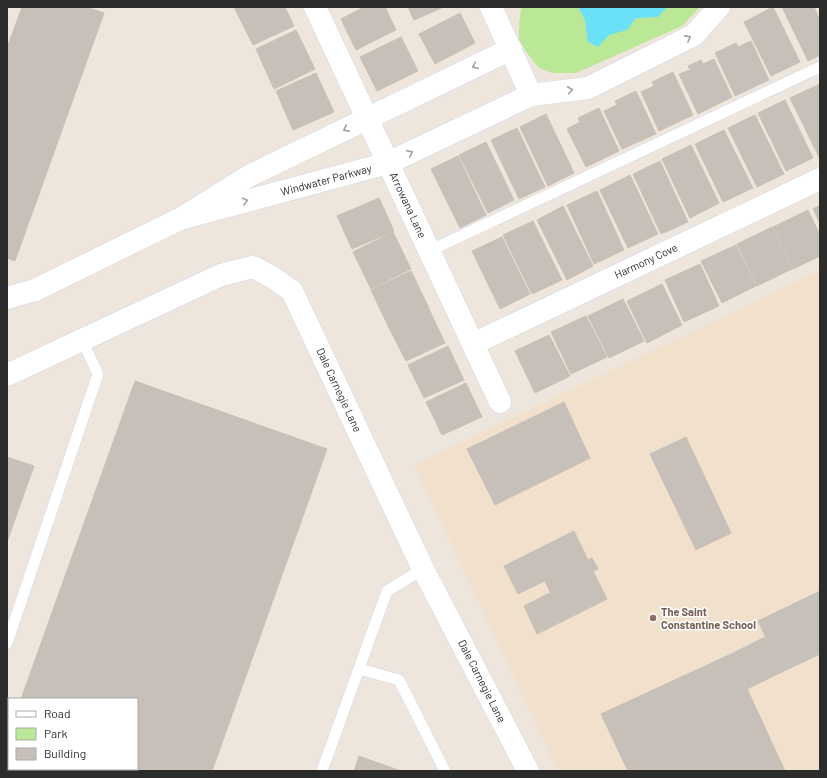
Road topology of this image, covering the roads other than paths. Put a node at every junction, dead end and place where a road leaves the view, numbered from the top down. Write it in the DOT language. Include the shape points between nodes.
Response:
graph roads {
  1 [pos="315,7"];
  2 [pos="491,7"];
  3 [pos="719,7"];
  4 [pos="511,49"];
  5 [pos="820,67"];
  6 [pos="531,95"];
  7 [pos="367,118"];
  8 [pos="388,163"];
  9 [pos="820,179"];
  10 [pos="180,219"];
  11 [pos="429,251"];
  12 [pos="7,298"];
  13 [pos="82,340"];
  14 [pos="473,344"];
  15 [pos="7,375"];
  16 [pos="500,402"];
  17 [pos="423,569"];
  18 [pos="7,644"];
  19 [pos="359,669"];
  20 [pos="322,771"];
  21 [pos="444,771"];
  22 [pos="528,771"];
  1 -- 7 [label="street, Arrowana Lane"];
  2 -- 4 [label="street"];
  6 -- 3 [label="street, Windwater Parkway, one-way" via="588,88 694,35"];
  4 -- 6 [label="street"];
  4 -- 7 [label="street, Windwater Parkway, one-way"];
  5 -- 11 [label="lane"];
  8 -- 6 [label="street, Windwater Parkway, one-way"];
  7 -- 8 [label="street, Arrowana Lane"];
  7 -- 10 [label="street, Windwater Parkway, one-way" via="250,176"];
  10 -- 8 [label="street, Windwater Parkway, one-way"];
  8 -- 11 [label="street, Arrowana Lane"];
  9 -- 14 [label="street, Harmony Cove"];
  10 -- 12 [label="street, Windwater Parkway" via="35,290"];
  11 -- 14 [label="street, Arrowana Lane"];
  13 -- 15 [label="street, Dale Carnegie Lane"];
  13 -- 17 [label="street, Dale Carnegie Lane" via="221,275 253,267 272,276 292,291"];
  13 -- 18 [label="lane" via="98,374"];
  14 -- 16 [label="street, Arrowana Lane"];
  17 -- 19 [label="lane" via="387,591"];
  17 -- 22 [label="street, Dale Carnegie Lane"];
  19 -- 20 [label="lane"];
  19 -- 21 [label="lane" via="399,680"];
}
